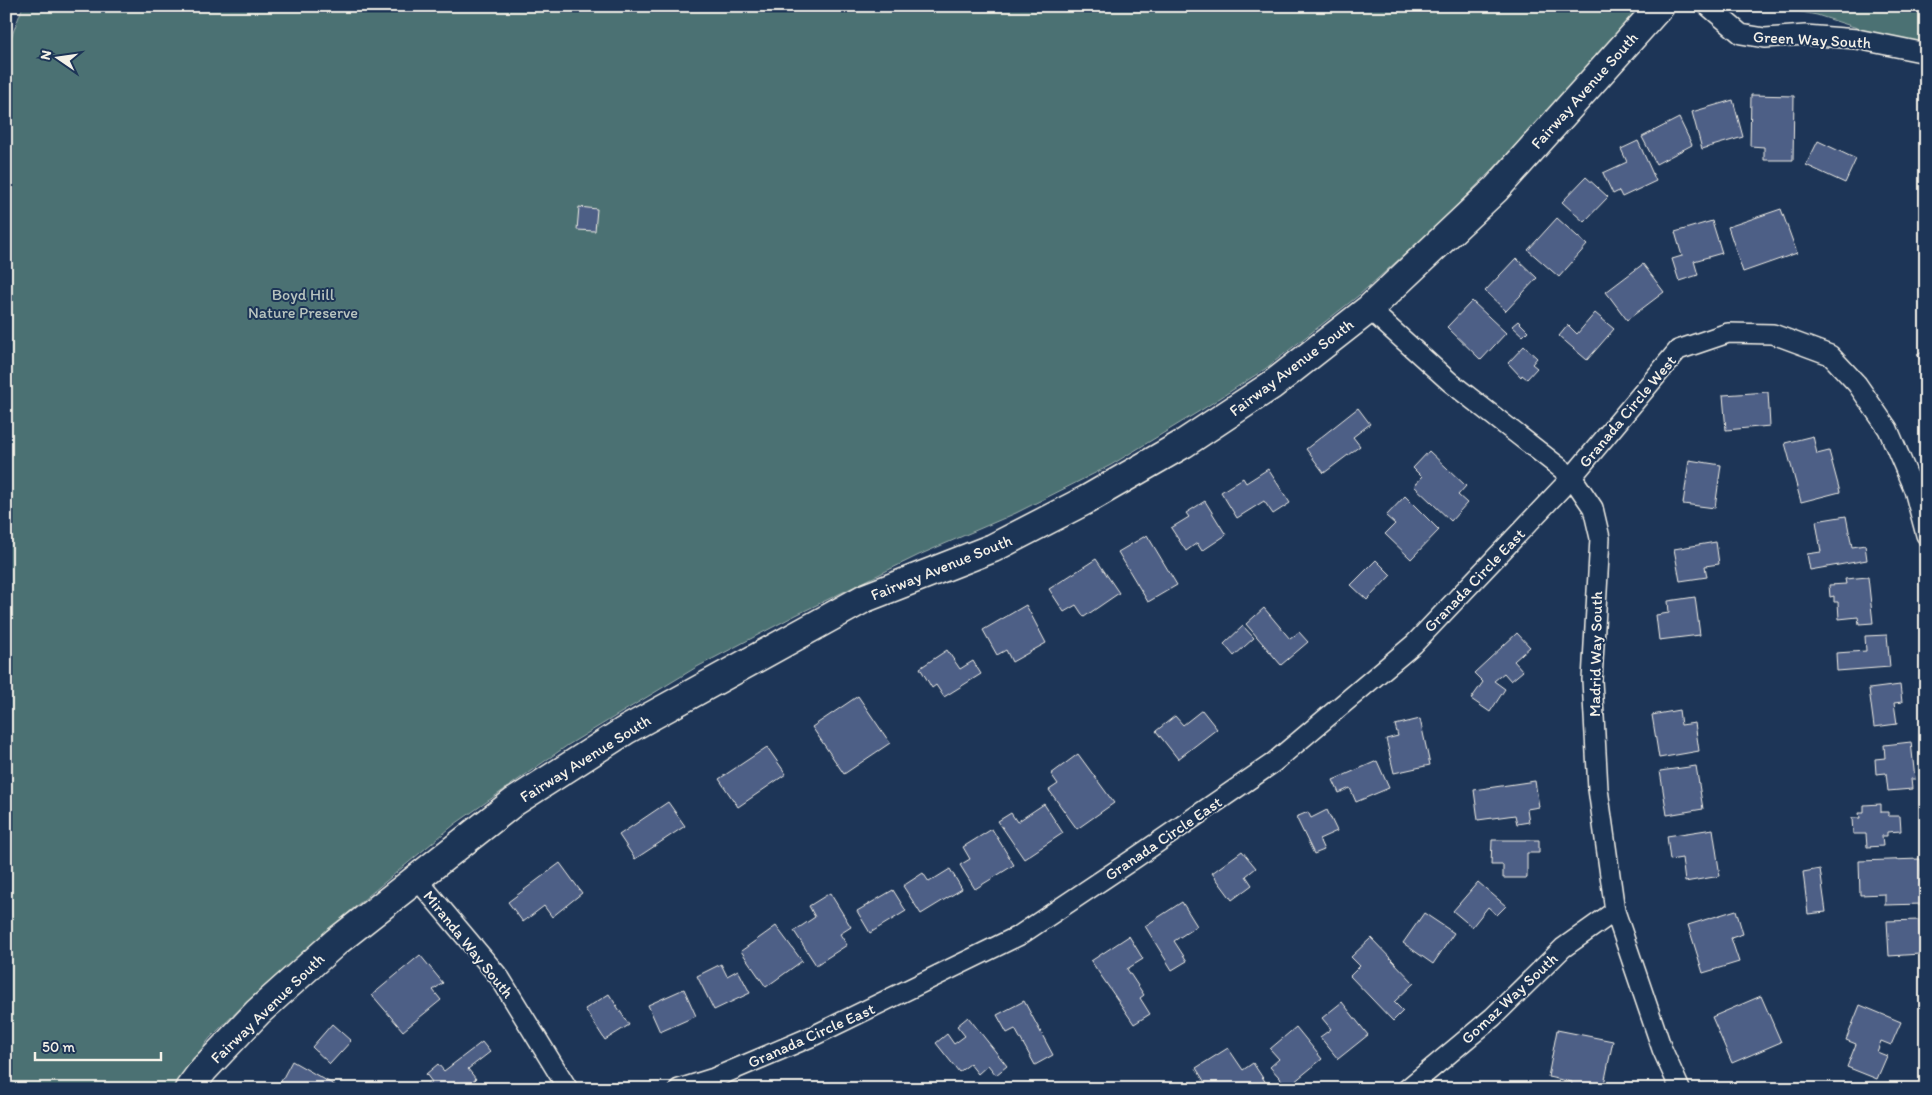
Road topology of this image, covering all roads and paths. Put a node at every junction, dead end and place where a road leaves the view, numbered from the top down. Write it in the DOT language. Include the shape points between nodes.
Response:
graph roads {
  1 [pos="1660,6"];
  2 [pos="1708,6"];
  3 [pos="1926,53"];
  4 [pos="1369,309"];
  5 [pos="1572,477"];
  6 [pos="1926,535"];
  7 [pos="416,878"];
  8 [pos="1615,911"];
  9 [pos="190,1089"];
  10 [pos="568,1089"];
  11 [pos="679,1089"];
  12 [pos="1407,1089"];
  13 [pos="1680,1089"];
  1 -- 4 [label="street, Fairway Avenue South" via="1496,190"];
  2 -- 3 [label="street, Green Way South" via="1741,34 1765,38 1857,39"];
  4 -- 5 [label="street, Madrid Way South" via="1450,382"];
  4 -- 7 [label="street, Fairway Avenue South" via="1272,385 1183,444 1086,500 992,548 865,598 626,730 514,802"];
  5 -- 6 [label="street, Granada Circle West" via="1678,350 1728,333 1773,334 1830,355 1856,384 1888,429 1914,490"];
  5 -- 8 [label="street, Madrid Way South" via="1592,508 1600,538 1592,680 1598,789"];
  5 -- 11 [label="street, Granada Circle East" via="1414,644 1273,763 1135,858 1011,939 813,1036 714,1078"];
  7 -- 9 [label="street, Fairway Avenue South" via="336,942 258,1012 204,1069"];
  7 -- 10 [label="street, Miranda Way South" via="500,978"];
  8 -- 12 [label="street, Gomaz Way South" via="1563,948 1493,1017"];
  8 -- 13 [label="street, Madrid Way South" via="1662,1049"];
}
